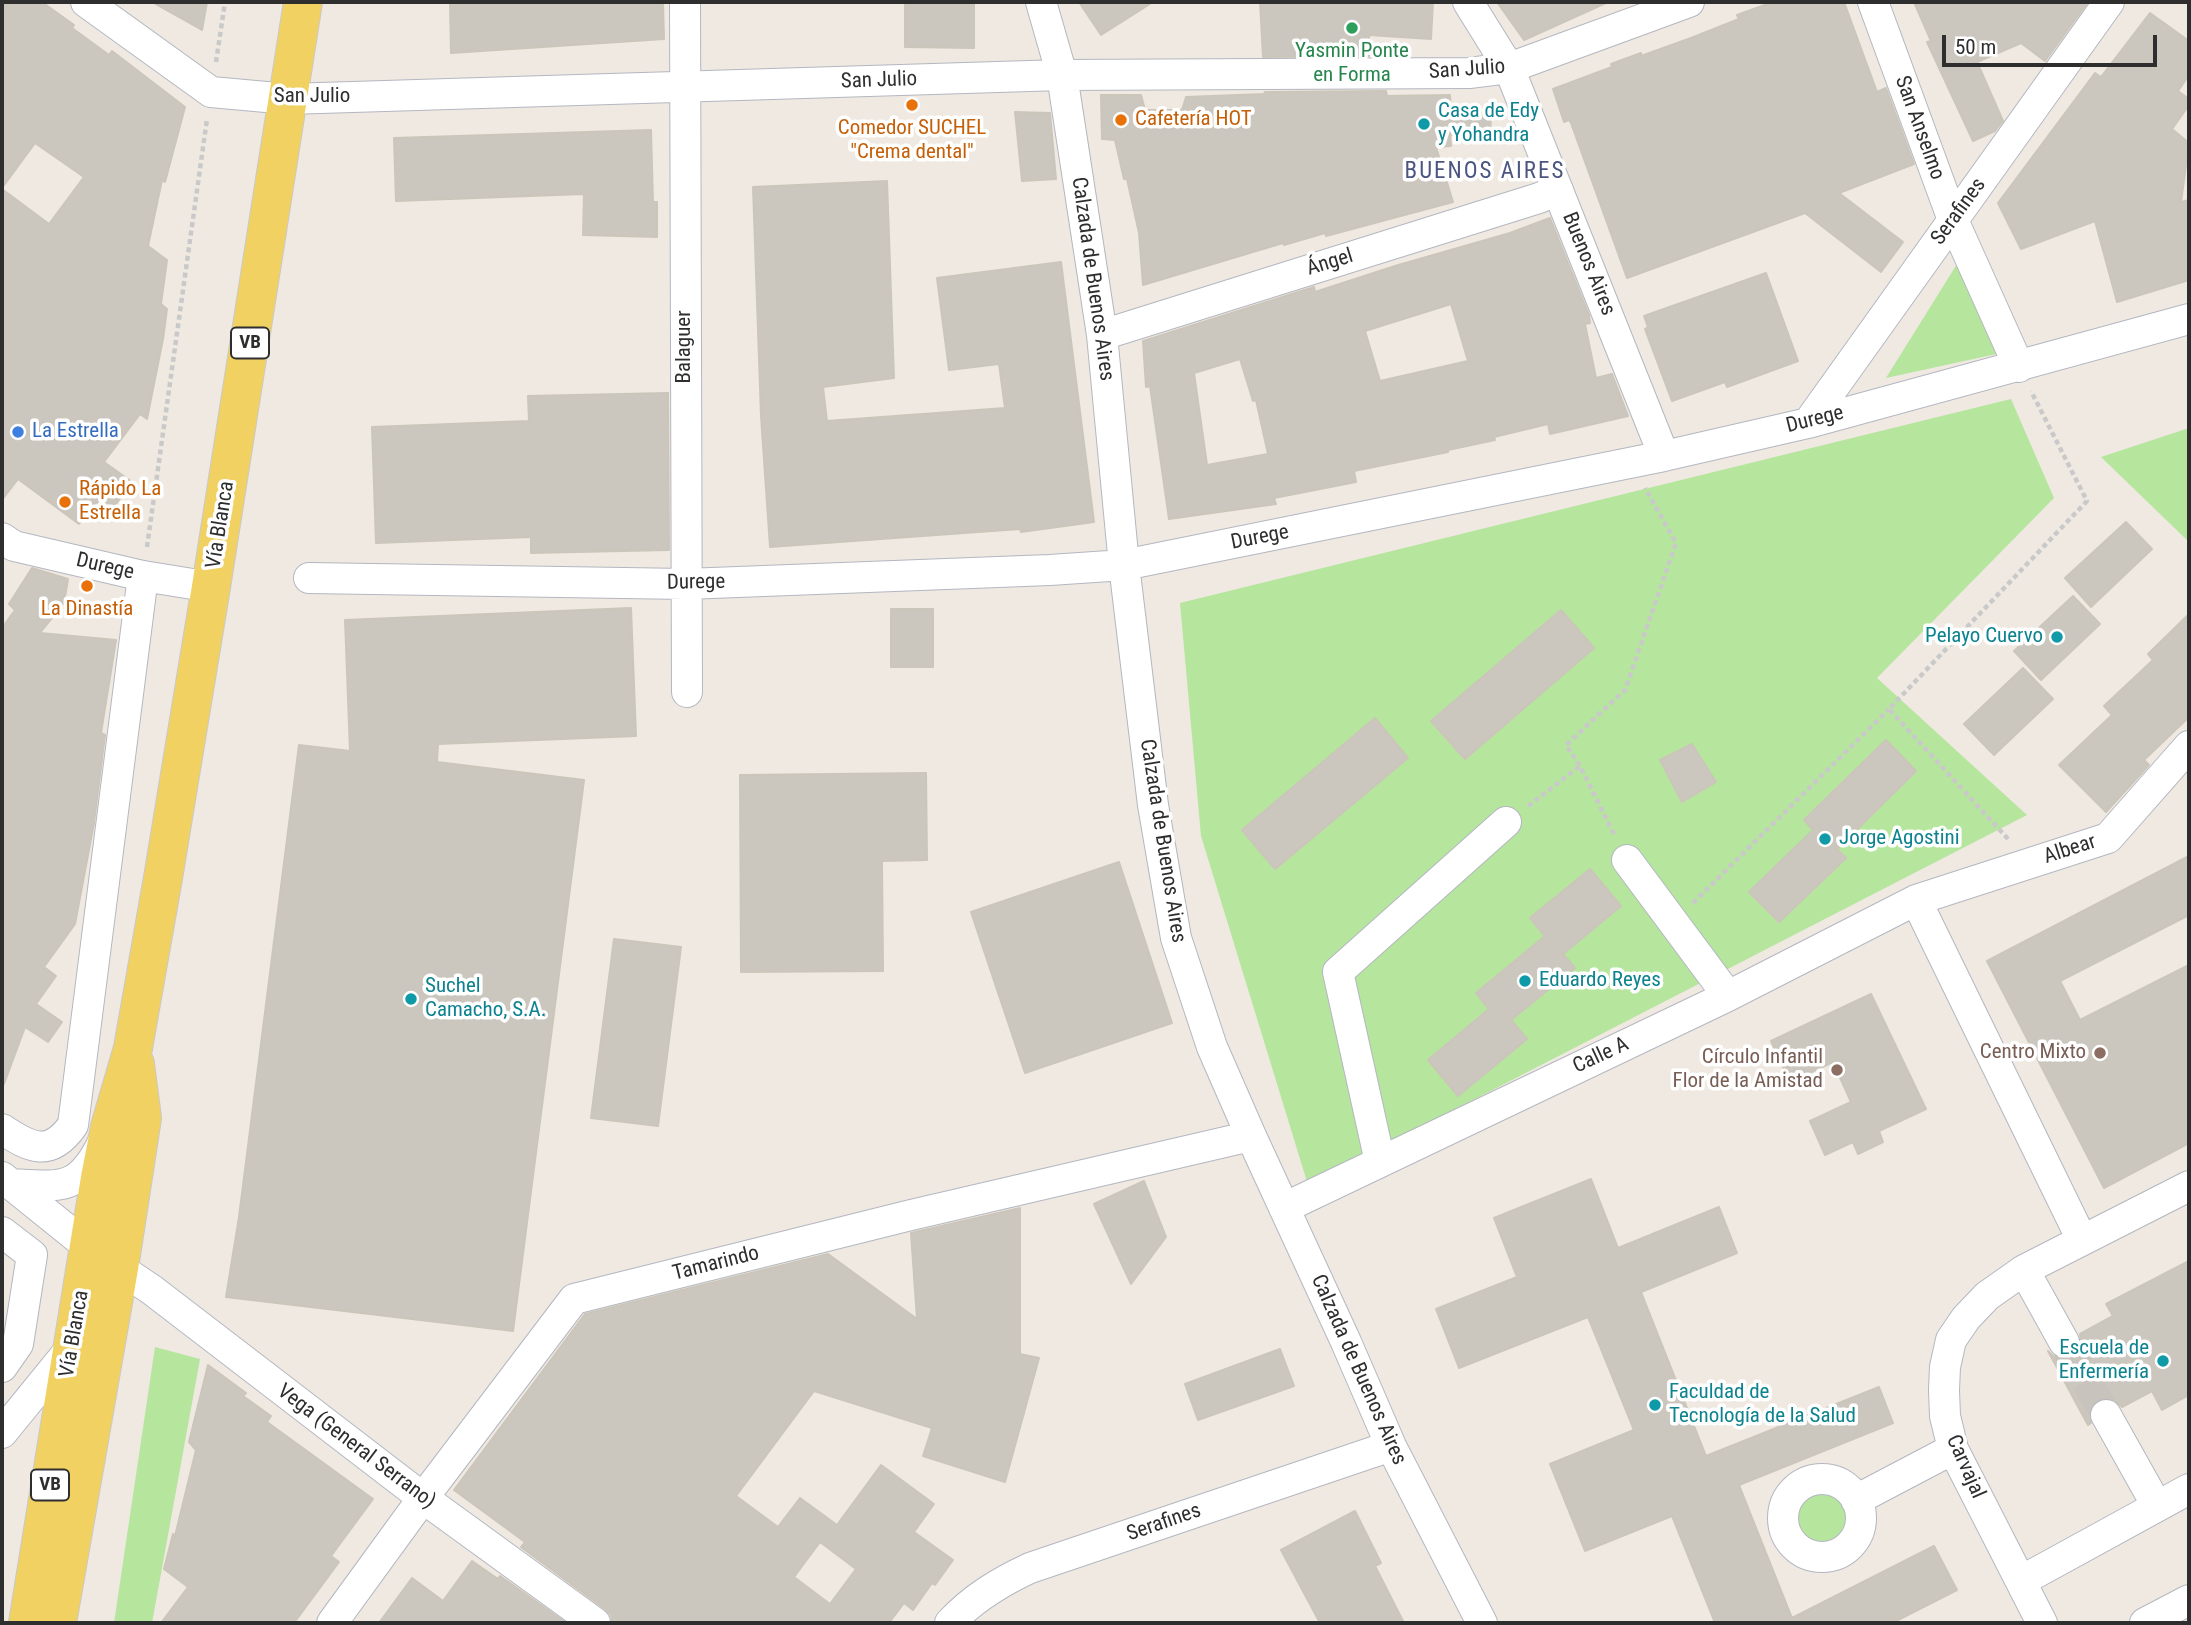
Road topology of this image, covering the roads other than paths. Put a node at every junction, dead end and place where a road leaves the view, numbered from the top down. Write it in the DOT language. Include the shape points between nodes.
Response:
graph roads {
  1 [pos="86,2"];
  2 [pos="303,2"];
  3 [pos="685,2"];
  4 [pos="1041,2"];
  5 [pos="1468,2"];
  6 [pos="1689,2"];
  7 [pos="1873,2"];
  8 [pos="2109,2"];
  9 [pos="1509,68"];
  10 [pos="1062,75"];
  11 [pos="684,88"];
  12 [pos="288,99"];
  13 [pos="1558,190"];
  14 [pos="1953,220"];
  15 [pos="2189,319"];
  16 [pos="1102,335"];
  17 [pos="2019,367"];
  18 [pos="1808,423"];
  19 [pos="1664,456"];
  20 [pos="6,549"];
  21 [pos="1124,565"];
  22 [pos="143,576"];
  23 [pos="309,578"];
  24 [pos="686,584"];
  25 [pos="212,587"];
  26 [pos="688,692"];
  27 [pos="2189,746"];
  28 [pos="1506,822"];
  29 [pos="1627,860"];
  30 [pos="1916,900"];
  31 [pos="1728,996"];
  32 [pos="133,1048"];
  33 [pos="110,1128"];
  34 [pos="2,1129"];
  35 [pos="1251,1136"];
  36 [pos="1380,1162"];
  37 [pos="7,1181"];
  38 [pos="2189,1186"];
  39 [pos="1284,1208"];
  40 [pos="2,1232"];
  41 [pos="2082,1240"];
  42 [pos="104,1258"];
  43 [pos="2024,1270"];
  44 [pos="2064,1342"];
  45 [pos="72,1347"];
  46 [pos="2,1367"];
  47 [pos="2106,1415"];
  48 [pos="2,1433"];
  49 [pos="1391,1446"];
  50 [pos="1953,1449"];
  51 [pos="2189,1489"];
  52 [pos="428,1491"];
  53 [pos="1856,1500"];
  54 [pos="2157,1506"];
  55 [pos="2021,1581"];
  56 [pos="2189,1600"];
  57 [pos="28,1623"];
  58 [pos="57,1623"];
  59 [pos="332,1623"];
  60 [pos="594,1623"];
  61 [pos="950,1623"];
  62 [pos="1482,1623"];
  63 [pos="2042,1623"];
  64 [pos="2145,1623"];
  1 -- 12 [label="street, San Julio" via="211,92"];
  2 -- 12 [label="main road, Vía Blanca / VB"];
  3 -- 11 [label="street, Balaguer"];
  4 -- 10 [label="street, Calzada de Buenos Aires"];
  5 -- 9 [label="street, Buenos Aires"];
  6 -- 9 [label="street, San Julio"];
  7 -- 14 [label="street, San Anselmo"];
  8 -- 14 [label="street, Serafines"];
  9 -- 10 [label="street, San Julio" via="1469,73"];
  9 -- 13 [label="street, Buenos Aires"];
  10 -- 11 [label="street, San Julio"];
  10 -- 16 [label="street, Calzada de Buenos Aires"];
  11 -- 12 [label="street, San Julio"];
  11 -- 24 [label="street, Balaguer"];
  12 -- 25 [label="main road, Vía Blanca / VB"];
  13 -- 16 [label="street, Ángel"];
  13 -- 19 [label="street, Buenos Aires"];
  14 -- 17 [label="street, San Anselmo"];
  14 -- 18 [label="street, Serafines"];
  15 -- 17 [label="street, Durege"];
  16 -- 21 [label="street, Calzada de Buenos Aires"];
  17 -- 18 [label="street, Durege"];
  18 -- 19 [label="street, Durege"];
  19 -- 21 [label="street, Durege"];
  20 -- 22 [label="street, Durege"];
  21 -- 24 [label="street, Durege"];
  21 -- 35 [label="street, Calzada de Buenos Aires" via="1153,805 1176,938 1212,1048"];
  22 -- 25 [label="street, Durege"];
  22 -- 34 [label="street" via="73,1125 63,1139 43,1147 23,1143"];
  23 -- 24 [label="street, Durege"];
  24 -- 26 [label="street, Balaguer"];
  25 -- 32 [label="main road, Vía Blanca / VB"];
  27 -- 30 [label="street, Albear" via="2108,838"];
  28 -- 36 [label="street" via="1338,972"];
  29 -- 31 [label="street"];
  30 -- 31 [label="street, Calle A"];
  30 -- 41 [label="street"];
  31 -- 36 [label="street, Calle A"];
  32 -- 33 [label="main road, Vía Blanca / VB"];
  32 -- 42 [label="main road, Vía Blanca / VB" via="142,1118"];
  33 -- 37 [label="street" via="92,1163 75,1180 59,1187"];
  33 -- 42 [label="main road, Vía Blanca / VB" via="100,1178"];
  35 -- 39 [label="street, Calzada de Buenos Aires"];
  35 -- 52 [label="street, Tamarindo" via="574,1299"];
  36 -- 39 [label="street, Calle A"];
  37 -- 42 [label="street, Vega (General Serrano)"];
  38 -- 41 [label="street, Carvajal"];
  39 -- 49 [label="street, Calzada de Buenos Aires"];
  40 -- 46 [label="street" via="32,1255 18,1344"];
  41 -- 43 [label="street, Carvajal"];
  42 -- 45 [label="main road, Vía Blanca / VB"];
  42 -- 52 [label="street, Vega (General Serrano)"];
  42 -- 58 [label="main road, Vía Blanca / VB"];
  43 -- 44 [label="street"];
  43 -- 50 [label="street, Carvajal" via="1987,1296 1951,1340 1944,1390"];
  45 -- 48 [label="street"];
  45 -- 57 [label="main road, Vía Blanca / VB"];
  47 -- 54 [label="street"];
  49 -- 61 [label="street, Serafines" via="1031,1568 984,1593"];
  49 -- 62 [label="street, Calzada de Buenos Aires"];
  50 -- 53 [label="street"];
  50 -- 55 [label="street, Carvajal"];
  51 -- 54 [label="street"];
  52 -- 59 [label="street, Tamarindo"];
  52 -- 60 [label="street, Vega (General Serrano)"];
  54 -- 55 [label="street"];
  55 -- 63 [label="street, Carvajal"];
  56 -- 64 [label="street"];
}
